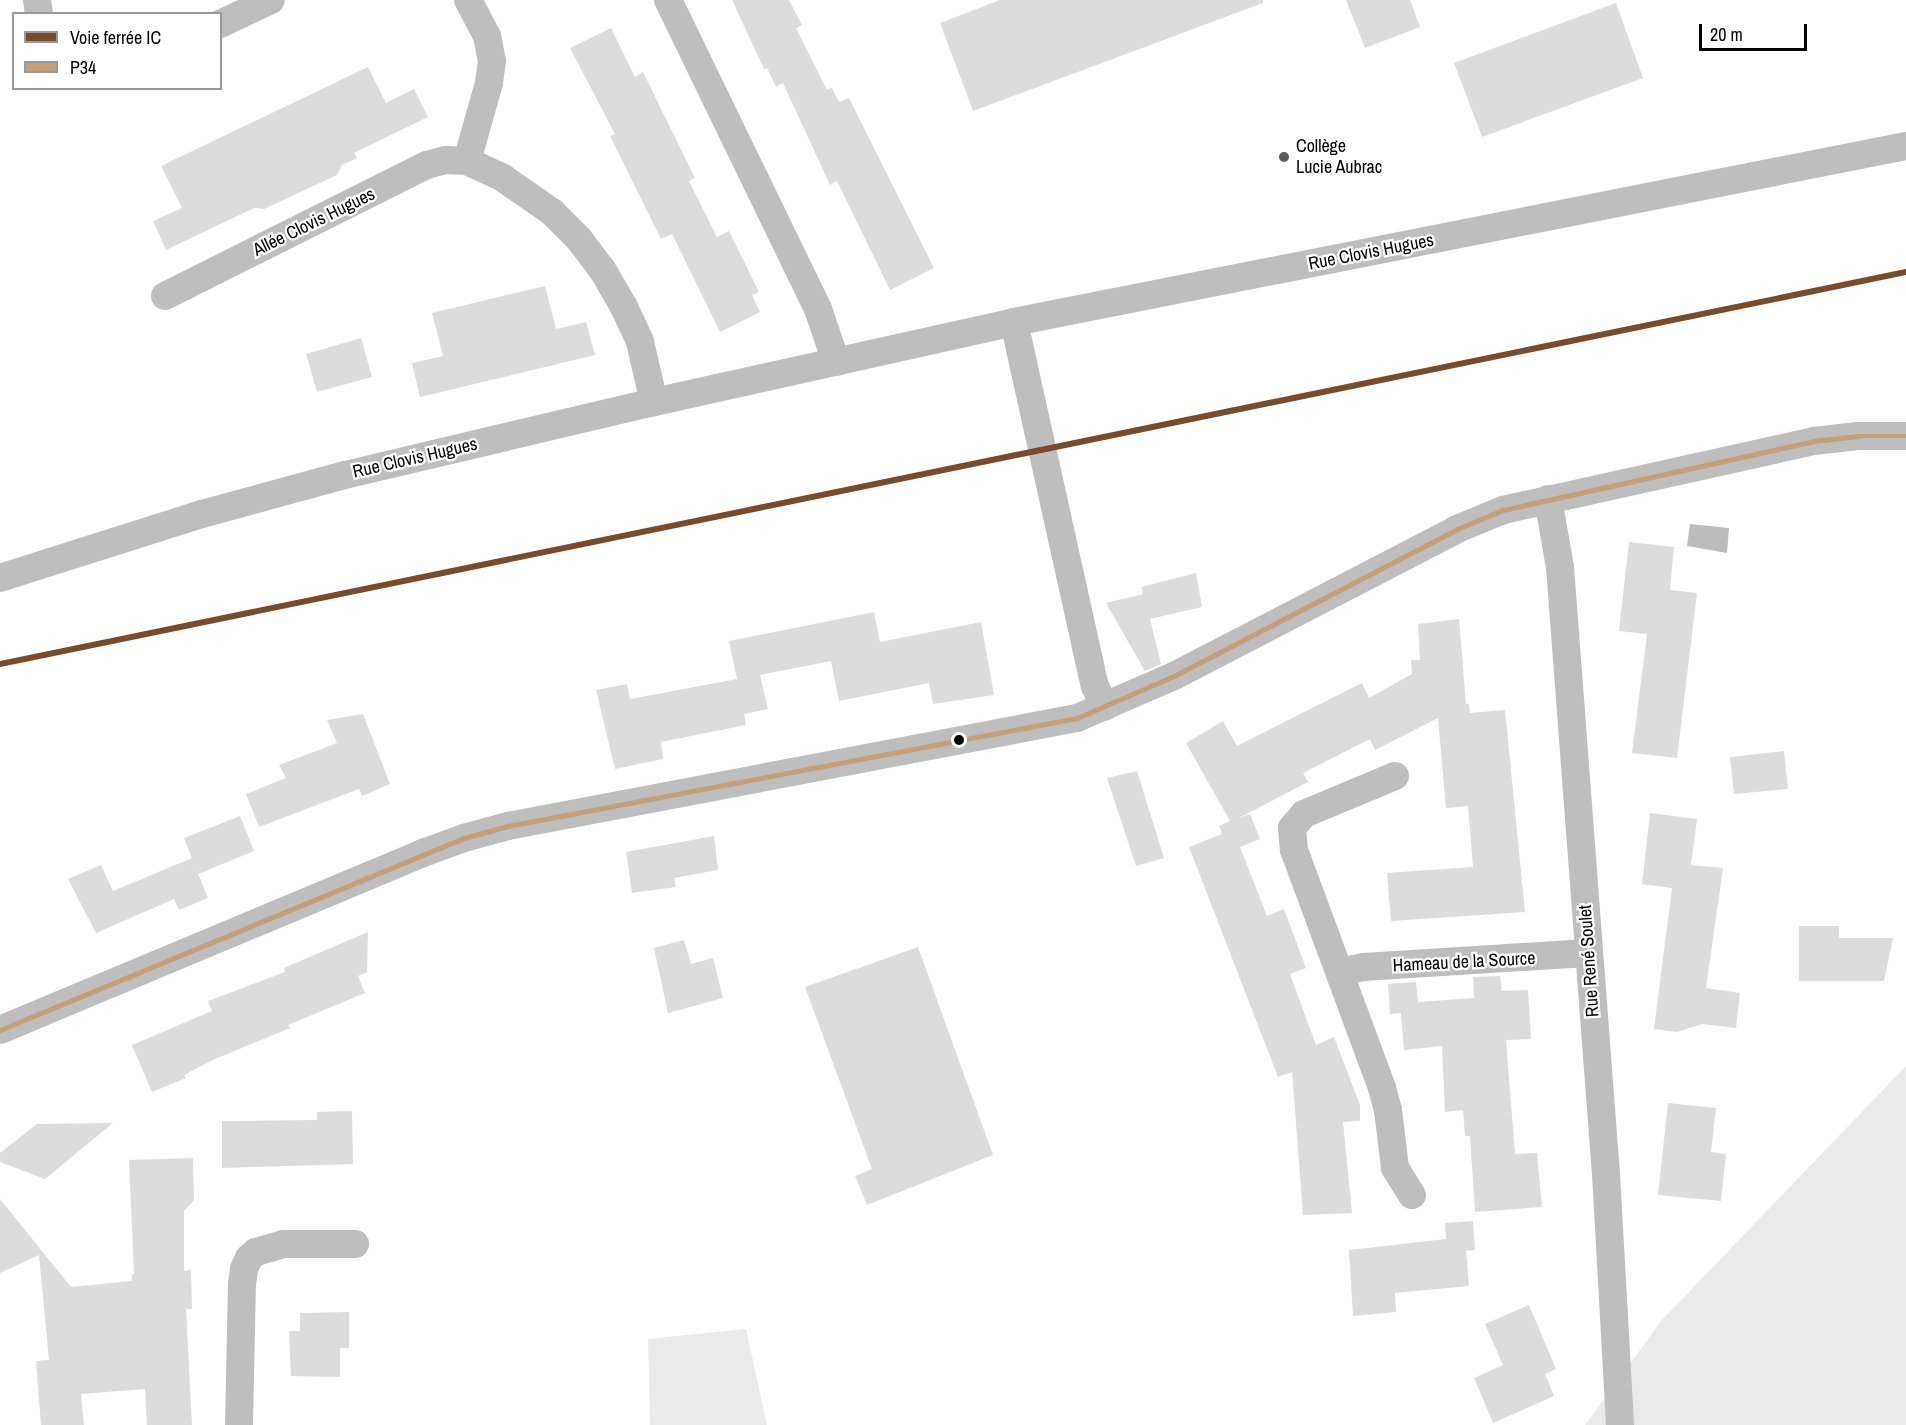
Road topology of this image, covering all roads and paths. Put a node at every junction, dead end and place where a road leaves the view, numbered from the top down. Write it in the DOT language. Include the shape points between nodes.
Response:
graph roads {
  1 [pos="271,0"];
  2 [pos="468,0"];
  3 [pos="668,0"];
  4 [pos="222,23"];
  5 [pos="1906,146"];
  6 [pos="467,161"];
  7 [pos="165,296"];
  8 [pos="1014,322"];
  9 [pos="836,362"];
  10 [pos="654,402"];
  11 [pos="1906,436"];
  12 [pos="1548,499"];
  13 [pos="0,578"];
  14 [pos="1105,707"];
  15 [pos="1395,776"];
  16 [pos="1588,953"];
  17 [pos="1340,972"];
  18 [pos="0,1030"];
  19 [pos="1412,1195"];
  20 [pos="355,1244"];
  21 [pos="239,1425"];
  22 [pos="1620,1425"];
  1 -- 4 [label="street"];
  2 -- 6 [label="street" via="487,36 492,61"];
  3 -- 9 [label="street" via="818,309"];
  5 -- 8 [label="street, Rue Clovis Hugues"];
  6 -- 7 [label="street, Allée Clovis Hugues" via="446,160 427,165"];
  6 -- 10 [label="street" via="513,185 552,212 579,239 624,307 640,342"];
  8 -- 9 [label="street, Rue Clovis Hugues"];
  8 -- 14 [label="street" via="1092,675"];
  9 -- 10 [label="street, Rue Clovis Hugues"];
  10 -- 13 [label="street, Rue Clovis Hugues" via="345,475 202,514"];
  11 -- 12 [label="street" via="1814,441"];
  12 -- 14 [label="street" via="1503,510 1457,529 1174,676"];
  12 -- 16 [label="street, Rue René Soulet" via="1560,567"];
  14 -- 18 [label="street" via="1029,729 508,826 464,838"];
  15 -- 17 [label="street" via="1304,814 1292,828 1294,850"];
  16 -- 17 [label="street, Hameau de la Source" via="1364,967"];
  16 -- 22 [label="street, Rue René Soulet" via="1607,1186"];
  17 -- 19 [label="street" via="1382,1088 1395,1168"];
  20 -- 21 [label="street" via="284,1244 267,1247 249,1258 242,1284"];
}
